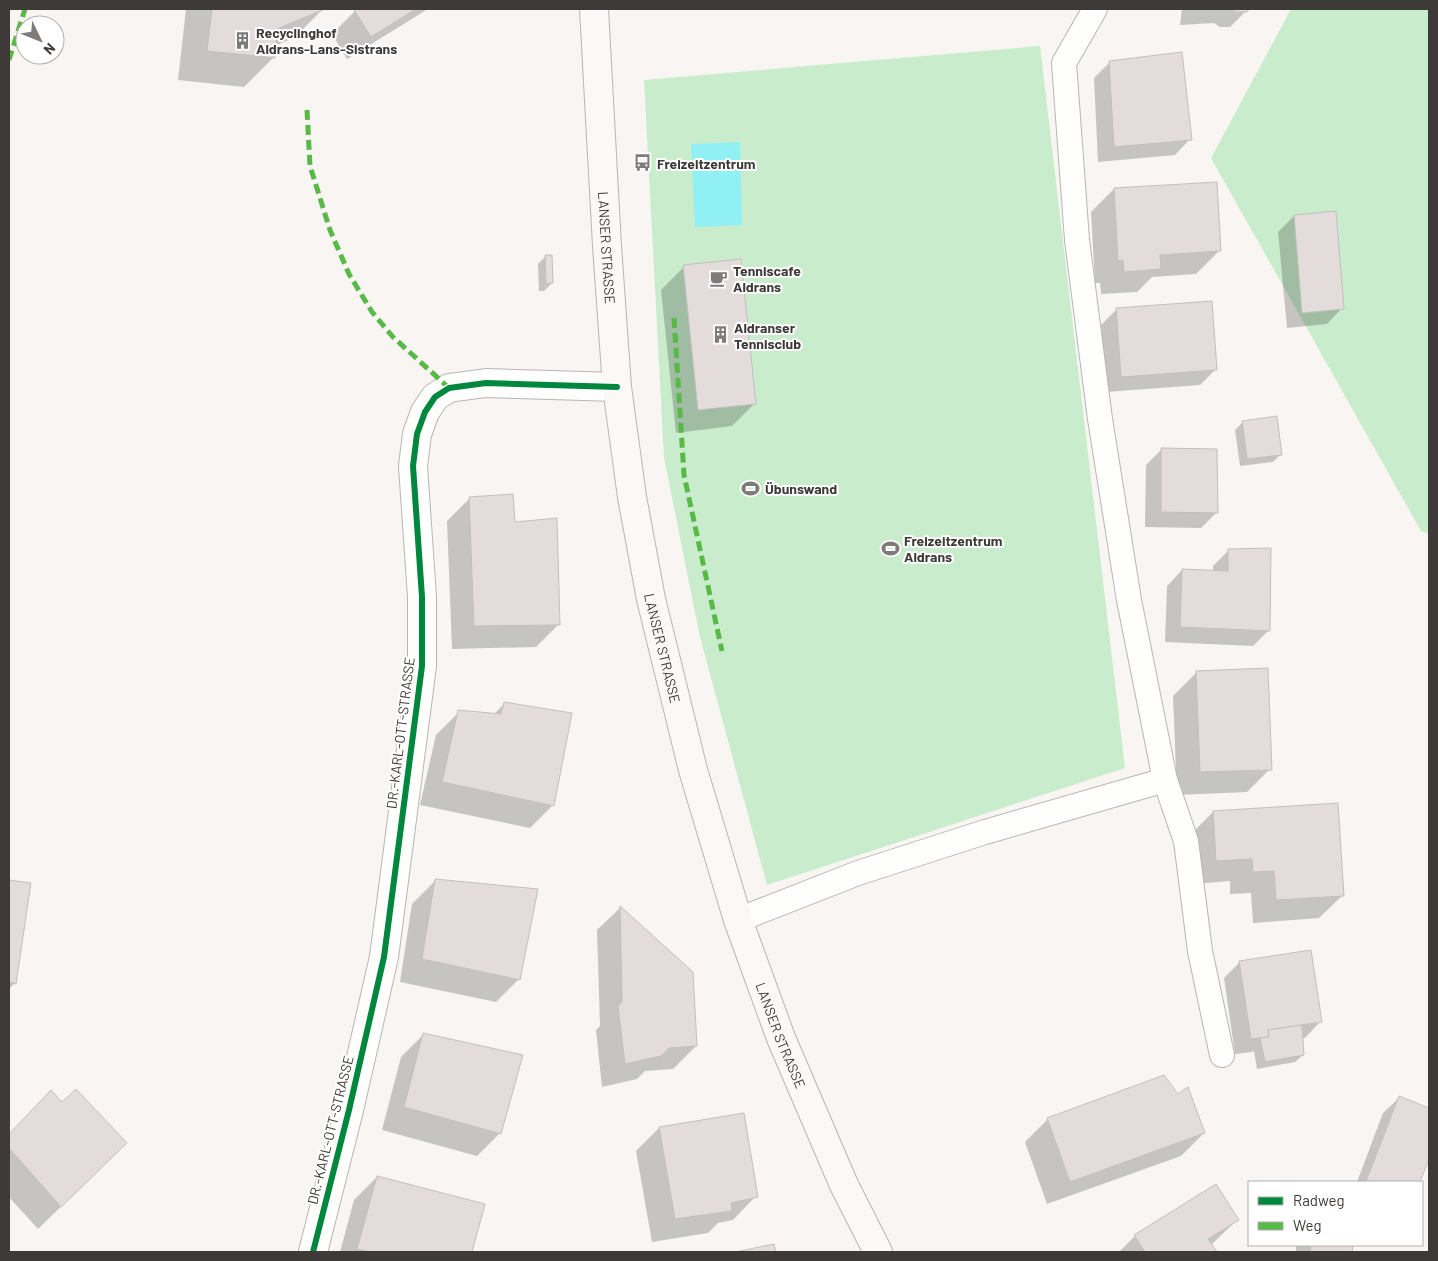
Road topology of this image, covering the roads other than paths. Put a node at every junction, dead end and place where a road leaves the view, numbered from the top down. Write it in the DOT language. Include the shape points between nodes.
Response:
graph roads {
  1 [pos="594,9"];
  2 [pos="1095,9"];
  3 [pos="616,387"];
  4 [pos="1165,780"];
  5 [pos="738,920"];
  6 [pos="1222,1055"];
  7 [pos="313,1252"];
  8 [pos="878,1252"];
  1 -- 3 [label="main road, LANSER STRASSE"];
  2 -- 4 [label="lane" via="1064,63 1077,240 1100,419 1127,590"];
  3 -- 5 [label="main road, LANSER STRASSE" via="651,599 693,770"];
  3 -- 7 [label="street, DR.-KARL-OTT-STRASSE" via="486,383 449,388 435,397 417,434 413,466 422,597 422,666 384,957"];
  4 -- 5 [label="lane" via="984,832 867,870"];
  4 -- 6 [label="lane" via="1186,841 1200,951"];
  5 -- 8 [label="main road, LANSER STRASSE" via="781,1038 844,1184"];
}
